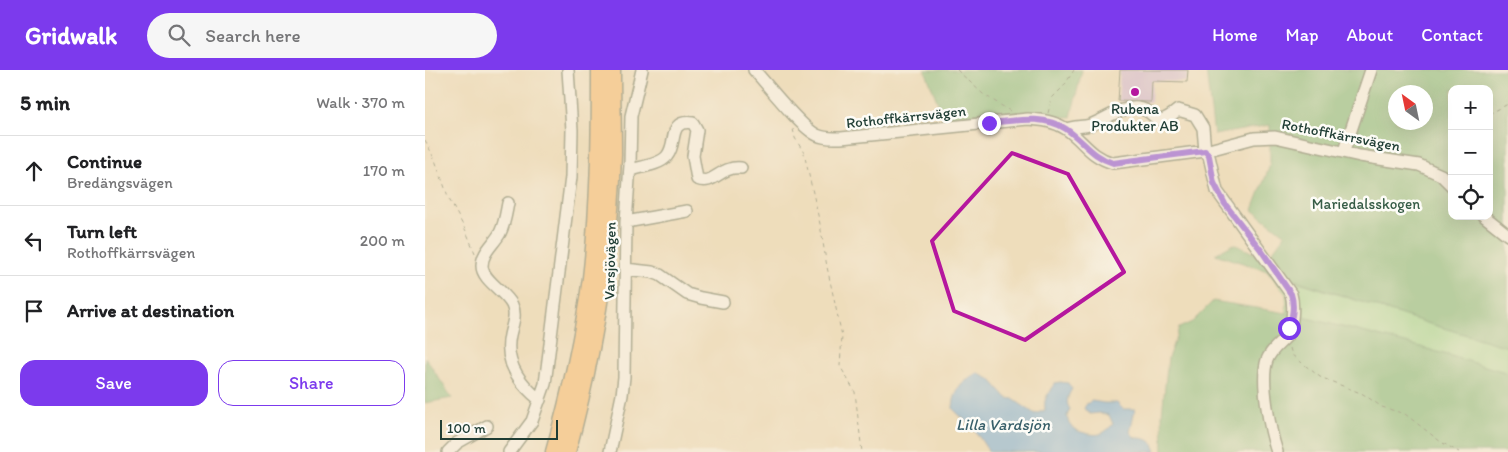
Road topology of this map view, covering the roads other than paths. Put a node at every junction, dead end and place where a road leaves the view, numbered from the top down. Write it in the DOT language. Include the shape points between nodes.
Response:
graph roads {
  1 [pos="568,70"];
  2 [pos="600,70"];
  3 [pos="612,70"];
  4 [pos="643,70"];
  5 [pos="754,70"];
  6 [pos="1371,70"];
  7 [pos="1067,129"];
  8 [pos="1205,151"];
  9 [pos="1343,151"];
  10 [pos="741,168"];
  11 [pos="630,170"];
  12 [pos="1448,182"];
  13 [pos="508,203"];
  14 [pos="687,212"];
  15 [pos="1489,220"];
  16 [pos="625,222"];
  17 [pos="1508,236"];
  18 [pos="625,269"];
  19 [pos="723,302"];
  20 [pos="541,400"];
  21 [pos="487,426"];
  22 [pos="447,452"];
  23 [pos="509,452"];
  24 [pos="554,452"];
  25 [pos="567,452"];
  26 [pos="610,452"];
  27 [pos="1277,452"];
  1 -- 20 [label="street" via="571,178"];
  2 -- 24 [label="highway" via="598,196 590,279 571,389"];
  3 -- 25 [label="highway" via="613,155 604,272 578,412"];
  4 -- 11 [label="street, Varsjövägen" via="631,116"];
  5 -- 7 [label="street, Rothoffkärrsvägen" via="816,135 831,138 1028,119 1047,120"];
  6 -- 9 [label="street"];
  7 -- 8 [label="street, Rothoffkärrsvägen" via="1101,159 1113,163"];
  7 -- 8 [label="street" via="1088,126 1129,109 1145,110 1159,120 1167,120 1179,110 1195,115 1203,128"];
  8 -- 9 [label="street, Rothoffkärrsvägen" via="1254,138 1275,137"];
  8 -- 27 [label="street" via="1214,183 1225,204 1261,250 1293,301 1287,335 1266,362 1269,425"];
  9 -- 12 [label="street, Rothoffkärrsvägen" via="1419,165"];
  10 -- 11 [label="street" via="724,170 713,179 697,179 693,156 697,130 686,122 679,124 674,133 669,155"];
  11 -- 16 [label="street, Varsjövägen"];
  13 -- 20 [label="street" via="499,235 484,256 483,272 513,306 515,315 508,356 525,388"];
  14 -- 16 [label="street"];
  15 -- 17 [label="street"];
  16 -- 18 [label="street, Varsjövägen"];
  18 -- 19 [label="street" via="652,272 687,294"];
  18 -- 26 [label="street, Varsjövägen" via="624,377"];
  20 -- 23 [label="street" via="532,421"];
  21 -- 22 [label="street"];
}
